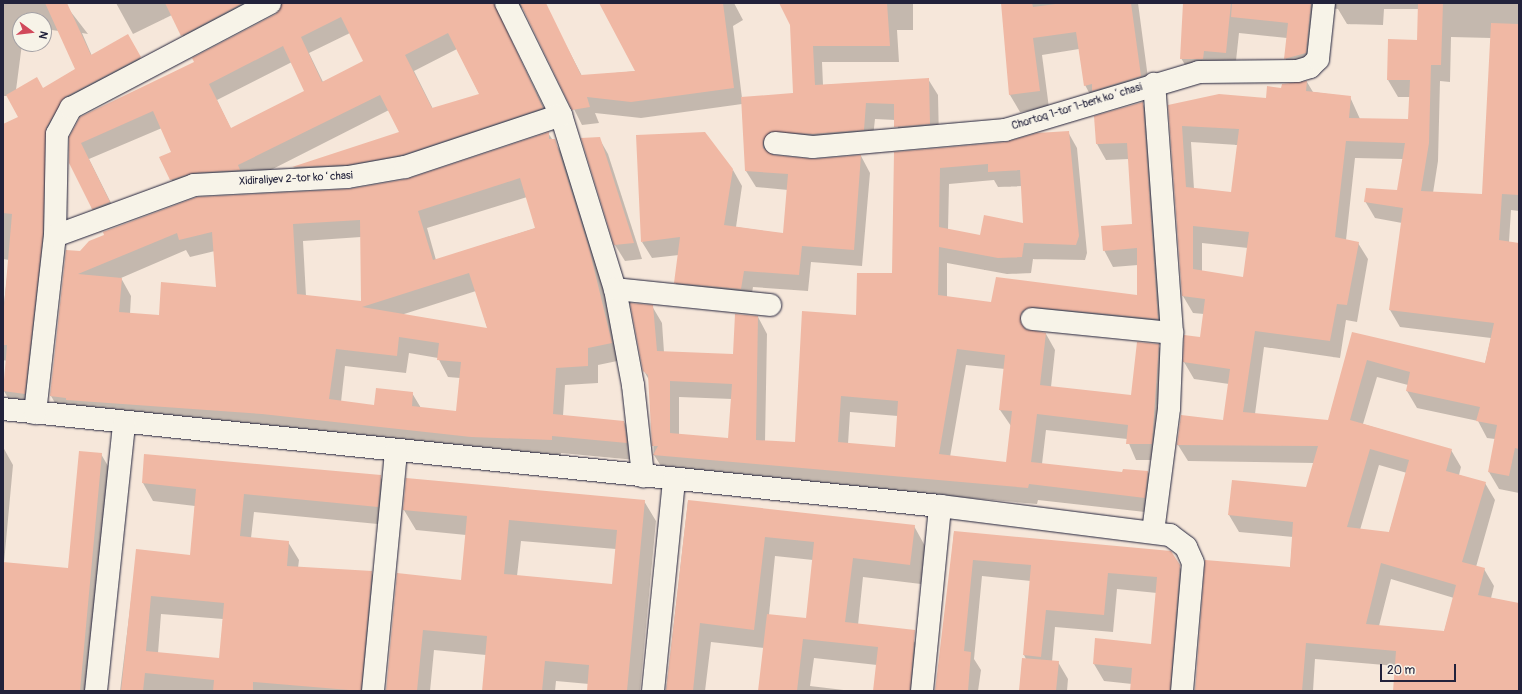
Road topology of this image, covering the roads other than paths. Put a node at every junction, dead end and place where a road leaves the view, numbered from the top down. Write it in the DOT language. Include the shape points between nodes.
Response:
graph roads {
  1 [pos="270,3"];
  2 [pos="506,3"];
  3 [pos="1324,3"];
  4 [pos="1154,84"];
  5 [pos="561,115"];
  6 [pos="775,143"];
  7 [pos="56,236"];
  8 [pos="615,289"];
  9 [pos="770,305"];
  10 [pos="1032,319"];
  11 [pos="1172,333"];
  12 [pos="3,409"];
  13 [pos="35,413"];
  14 [pos="124,424"];
  15 [pos="396,451"];
  16 [pos="643,476"];
  17 [pos="674,479"];
  18 [pos="940,506"];
  19 [pos="1153,532"];
  20 [pos="96,691"];
  21 [pos="373,691"];
  22 [pos="653,691"];
  23 [pos="922,691"];
  24 [pos="1182,691"];
  1 -- 7 [label="street" via="71,108 57,134"];
  2 -- 5 [label="street"];
  3 -- 4 [label="street, Chortoq 1-tor 1-berk koʻchasi" via="1318,59 1310,67 1297,71 1199,72"];
  4 -- 6 [label="street, Chortoq 1-tor 1-berk koʻchasi" via="1005,130 813,147"];
  4 -- 11 [label="street"];
  5 -- 7 [label="street, Xidiraliyev 2-tor koʻchasi" via="405,167 348,177 194,185"];
  5 -- 8 [label="street"];
  7 -- 13 [label="street"];
  8 -- 9 [label="street"];
  8 -- 16 [label="street" via="633,385"];
  10 -- 11 [label="street"];
  11 -- 19 [label="street" via="1169,408"];
  12 -- 13 [label="street"];
  13 -- 14 [label="street"];
  14 -- 15 [label="street"];
  14 -- 20 [label="street"];
  15 -- 16 [label="street"];
  15 -- 21 [label="street"];
  16 -- 17 [label="street"];
  17 -- 18 [label="street"];
  17 -- 22 [label="street"];
  18 -- 19 [label="street"];
  18 -- 23 [label="street"];
  19 -- 24 [label="street" via="1170,534 1186,547 1193,563"];
}
